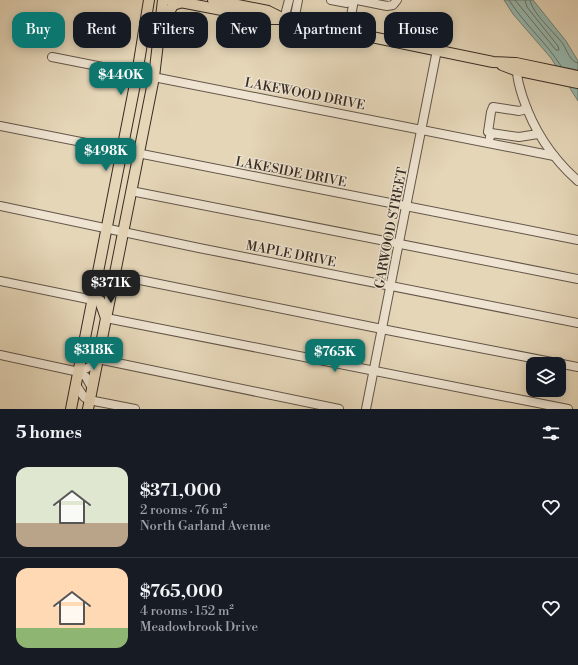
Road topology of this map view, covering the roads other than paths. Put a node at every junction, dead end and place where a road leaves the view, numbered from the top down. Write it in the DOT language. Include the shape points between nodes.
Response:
graph roads {
  1 [pos="148,0"];
  2 [pos="163,0"];
  3 [pos="170,0"];
  4 [pos="216,0"];
  5 [pos="288,0"];
  6 [pos="298,0"];
  7 [pos="331,0"];
  8 [pos="355,0"];
  9 [pos="396,0"];
  10 [pos="182,2"];
  11 [pos="162,12"];
  12 [pos="170,12"];
  13 [pos="289,12"];
  14 [pos="293,12"];
  15 [pos="352,12"];
  16 [pos="279,16"];
  17 [pos="279,20"];
  18 [pos="376,38"];
  19 [pos="158,48"];
  20 [pos="437,50"];
  21 [pos="52,57"];
  22 [pos="493,62"];
  23 [pos="517,71"];
  24 [pos="137,74"];
  25 [pos="557,76"];
  26 [pos="578,76"];
  27 [pos="154,77"];
  28 [pos="578,84"];
  29 [pos="527,109"];
  30 [pos="0,126"];
  31 [pos="422,129"];
  32 [pos="491,133"];
  33 [pos="538,134"];
  34 [pos="488,142"];
  35 [pos="122,151"];
  36 [pos="139,154"];
  37 [pos="554,156"];
  38 [pos="578,181"];
  39 [pos="132,191"];
  40 [pos="0,206"];
  41 [pos="407,207"];
  42 [pos="107,228"];
  43 [pos="123,233"];
  44 [pos="578,240"];
  45 [pos="400,244"];
  46 [pos="115,275"];
  47 [pos="578,279"];
  48 [pos="0,281"];
  49 [pos="113,286"];
  50 [pos="392,286"];
  51 [pos="93,300"];
  52 [pos="106,318"];
  53 [pos="578,323"];
  54 [pos="383,329"];
  55 [pos="87,331"];
  56 [pos="0,355"];
  57 [pos="97,361"];
  58 [pos="578,367"];
  59 [pos="374,370"];
  60 [pos="79,372"];
  61 [pos="76,385"];
  62 [pos="92,388"];
  63 [pos="89,404"];
  64 [pos="71,408"];
  65 [pos="135,409"];
  66 [pos="339,409"];
  67 [pos="366,409"];
  68 [pos="568,409"];
  1 -- 24 [label="main road"];
  2 -- 11 [label="main road"];
  3 -- 10 [label="main road"];
  4 -- 16 [label="main road"];
  5 -- 13 [label="street"];
  6 -- 14 [label="street"];
  7 -- 8 [label="street" via="347,3"];
  8 -- 9 [label="street" via="387,6 393,5"];
  8 -- 15 [label="street"];
  10 -- 12 [label="main road" via="173,5"];
  10 -- 17 [label="main road"];
  18 -- 20 [label="main road"];
  19 -- 27 [label="main road"];
  20 -- 22 [label="main road"];
  20 -- 31 [label="street, GARWOOD STREET"];
  21 -- 24 [label="street, LAKEWOOD DRIVE"];
  22 -- 23 [label="main road"];
  22 -- 25 [label="main road" via="516,63"];
  23 -- 25 [label="main road"];
  23 -- 29 [label="street"];
  24 -- 27 [label="street, LAKEWOOD DRIVE"];
  24 -- 35 [label="main road"];
  25 -- 26 [label="main road"];
  25 -- 28 [label="main road"];
  27 -- 31 [label="street, LAKEWOOD DRIVE"];
  27 -- 36 [label="main road"];
  29 -- 32 [label="street" via="519,111 493,107 488,132"];
  29 -- 33 [label="street"];
  30 -- 35 [label="street, LAKESIDE DRIVE"];
  31 -- 34 [label="street, LAKEWOOD DRIVE"];
  31 -- 41 [label="street, GARWOOD STREET"];
  32 -- 33 [label="street" via="519,137"];
  32 -- 34 [label="street"];
  33 -- 37 [label="street"];
  34 -- 37 [label="street, LAKEWOOD DRIVE"];
  35 -- 36 [label="street, LAKESIDE DRIVE"];
  35 -- 42 [label="main road"];
  36 -- 39 [label="main road"];
  36 -- 41 [label="street, LAKESIDE DRIVE"];
  37 -- 38 [label="street"];
  39 -- 43 [label="main road"];
  39 -- 45 [label="street"];
  40 -- 42 [label="street, MAPLE DRIVE"];
  41 -- 44 [label="street, LAKESIDE DRIVE"];
  41 -- 45 [label="street, GARWOOD STREET"];
  42 -- 43 [label="street, MAPLE DRIVE"];
  42 -- 51 [label="main road"];
  43 -- 46 [label="main road"];
  43 -- 50 [label="street, MAPLE DRIVE"];
  45 -- 47 [label="street"];
  45 -- 50 [label="street, GARWOOD STREET"];
  46 -- 49 [label="main road"];
  46 -- 54 [label="street"];
  48 -- 51 [label="street"];
  49 -- 51 [label="main road" via="103,296"];
  49 -- 52 [label="main road"];
  50 -- 53 [label="street, MAPLE DRIVE"];
  50 -- 54 [label="street, GARWOOD STREET"];
  51 -- 52 [label="main road" via="100,301"];
  51 -- 55 [label="main road"];
  52 -- 55 [label="main road" via="96,320"];
  52 -- 57 [label="main road"];
  52 -- 59 [label="street"];
  54 -- 58 [label="street"];
  54 -- 59 [label="street, GARWOOD STREET"];
  55 -- 60 [label="main road"];
  56 -- 60 [label="street"];
  57 -- 60 [label="street"];
  57 -- 62 [label="main road"];
  57 -- 66 [label="street"];
  59 -- 67 [label="street, GARWOOD STREET"];
  59 -- 68 [label="street"];
  60 -- 61 [label="main road"];
  60 -- 62 [label="street" via="86,377"];
  61 -- 63 [label="street"];
  61 -- 64 [label="main road"];
  62 -- 63 [label="main road"];
  63 -- 64 [label="street" via="83,401"];
  63 -- 65 [label="street"];
}
